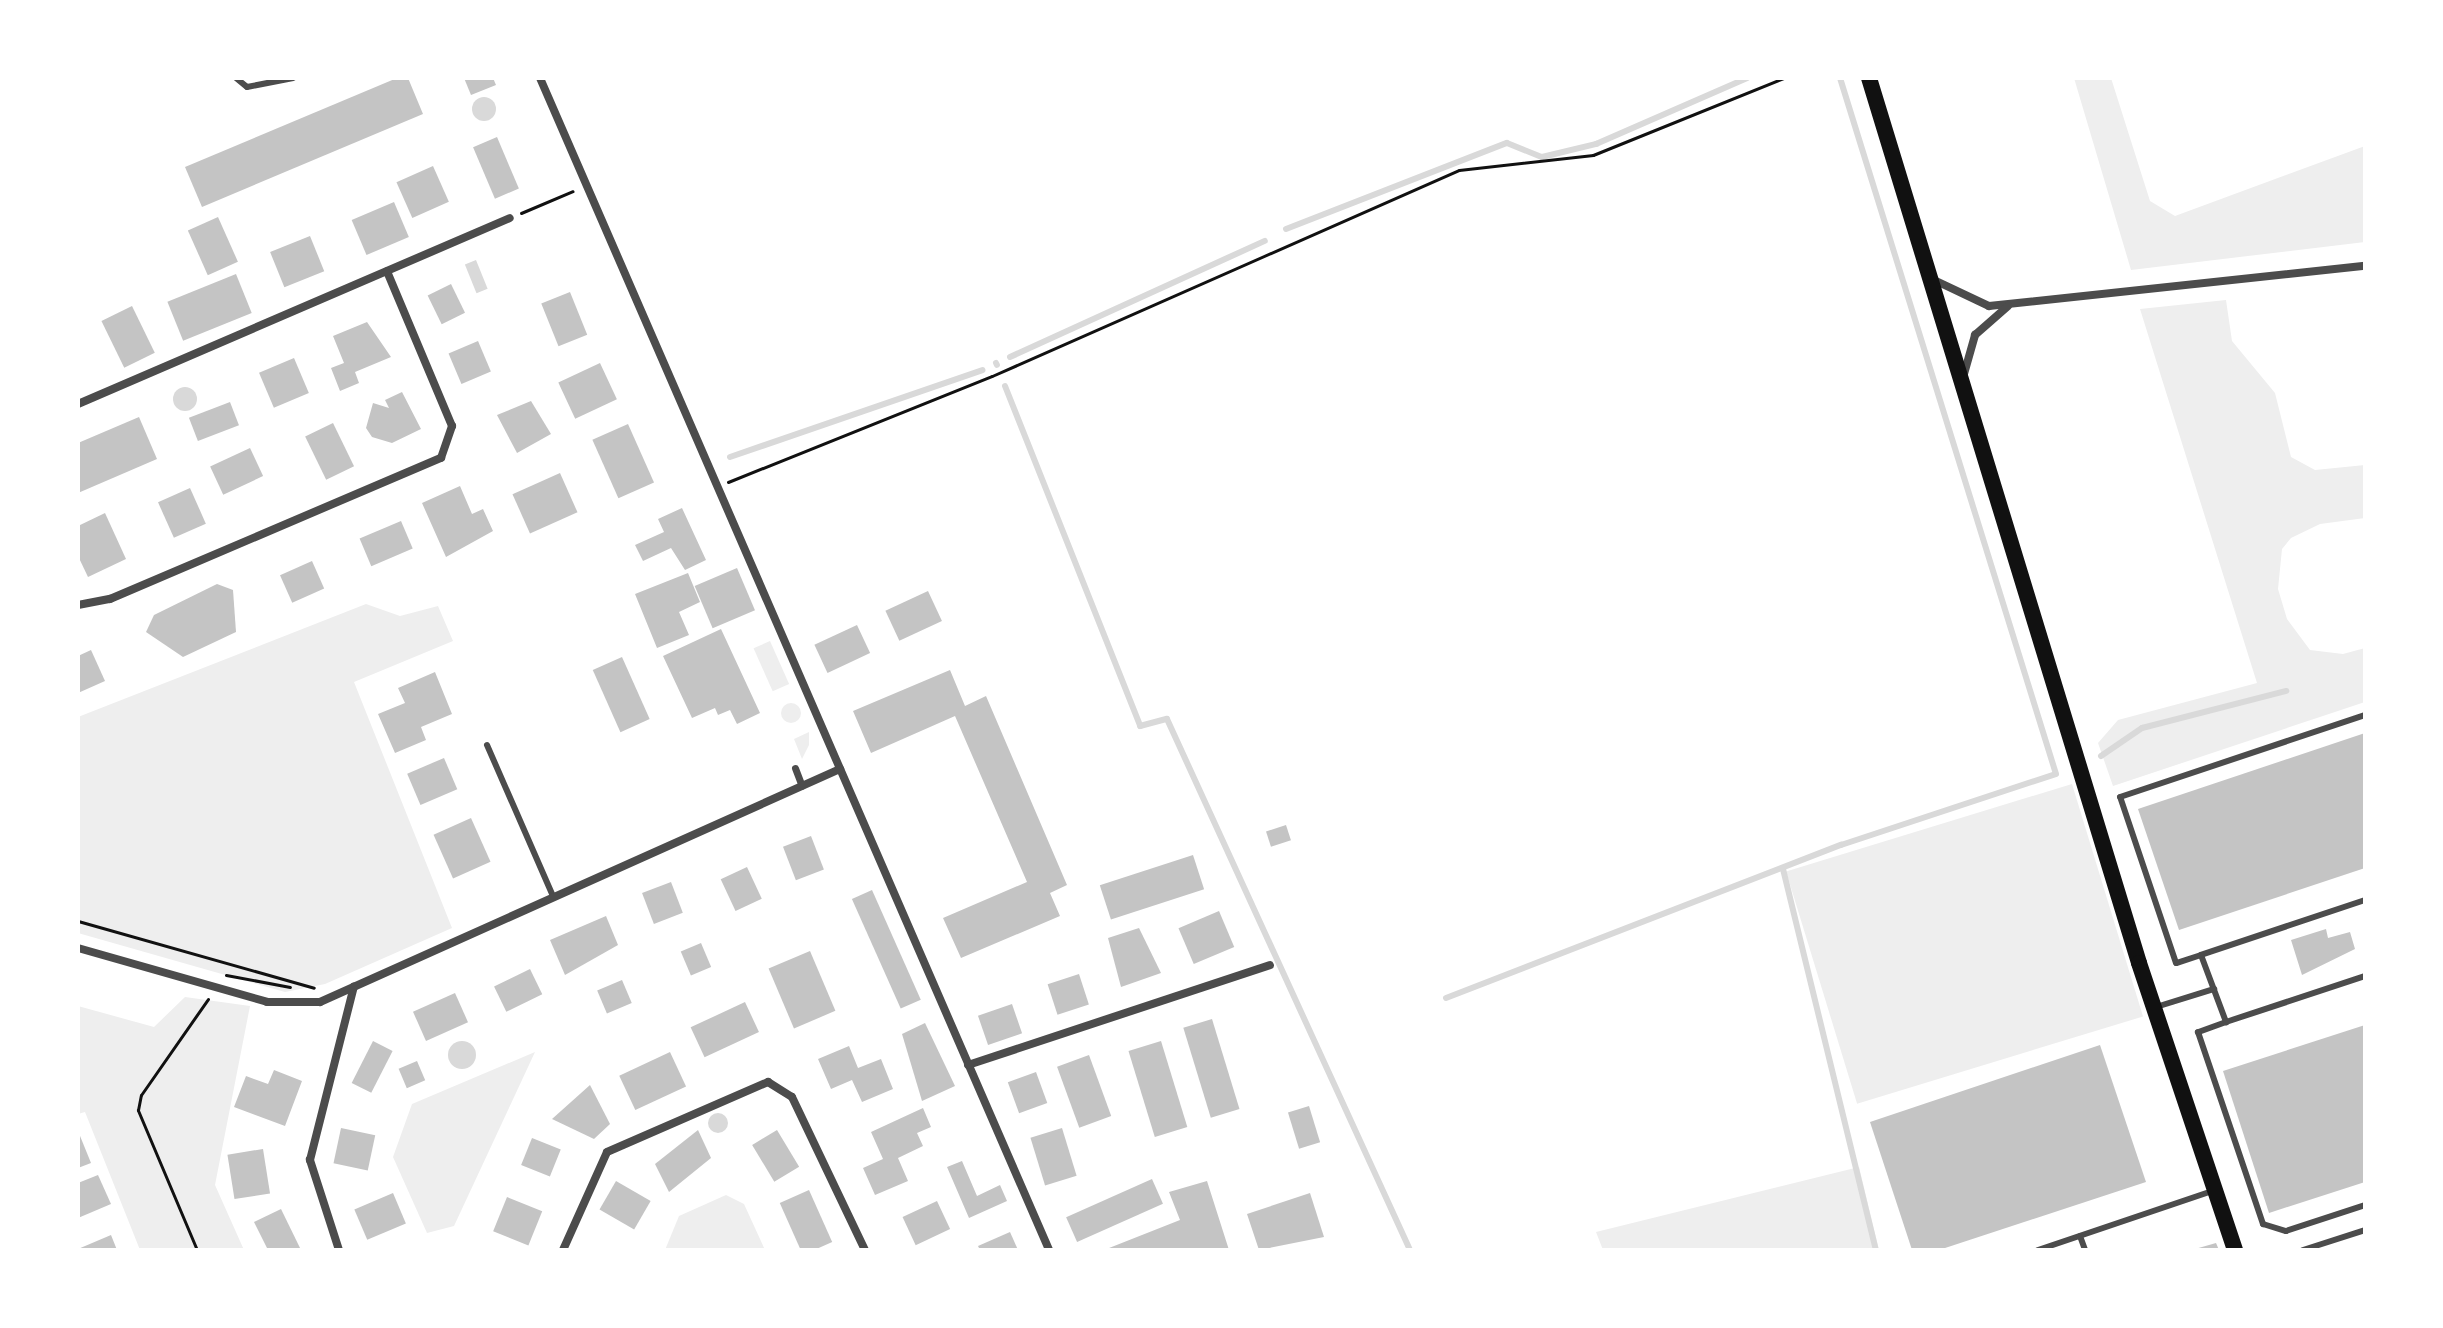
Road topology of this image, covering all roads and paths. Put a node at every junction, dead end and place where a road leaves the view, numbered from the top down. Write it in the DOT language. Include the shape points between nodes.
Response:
graph roads {
  1 [pos="236,78"];
  2 [pos="293,78"];
  3 [pos="540,78"];
  4 [pos="1784,78"];
  5 [pos="1869,78"];
  6 [pos="586,185"];
  7 [pos="510,218"];
  8 [pos="2365,266"];
  9 [pos="387,271"];
  10 [pos="1931,276"];
  11 [pos="2011,304"];
  12 [pos="1965,387"];
  13 [pos="78,404"];
  14 [pos="717,486"];
  15 [pos="78,605"];
  16 [pos="2365,715"];
  17 [pos="487,745"];
  18 [pos="795,768"];
  19 [pos="840,769"];
  20 [pos="802,786"];
  21 [pos="553,896"];
  22 [pos="2365,900"];
  23 [pos="78,921"];
  24 [pos="78,948"];
  25 [pos="2201,955"];
  26 [pos="1270,965"];
  27 [pos="2365,976"];
  28 [pos="354,986"];
  29 [pos="2214,989"];
  30 [pos="325,1000"];
  31 [pos="2154,1008"];
  32 [pos="2226,1022"];
  33 [pos="968,1065"];
  34 [pos="2215,1190"];
  35 [pos="2365,1205"];
  36 [pos="2365,1230"];
  37 [pos="2080,1236"];
  38 [pos="339,1250"];
  39 [pos="563,1250"];
  40 [pos="865,1250"];
  41 [pos="1049,1250"];
  42 [pos="2038,1250"];
  43 [pos="2085,1250"];
  44 [pos="2235,1250"];
  45 [pos="2303,1250"];
  1 -- 2 [label="lane" via="247,87"];
  3 -- 6 [label="street"];
  4 -- 14 [label="path" via="1593,155 1459,170 992,376"];
  5 -- 10 [label="main road"];
  6 -- 7 [label="path"];
  6 -- 14 [label="street"];
  7 -- 9 [label="street"];
  8 -- 11 [label="street"];
  9 -- 13 [label="street"];
  9 -- 15 [label="street" via="450,421 446,452 110,599"];
  10 -- 11 [label="street" via="1962,299"];
  10 -- 12 [label="main road"];
  11 -- 12 [label="street" via="1975,335"];
  12 -- 31 [label="main road"];
  14 -- 19 [label="street"];
  16 -- 25 [label="lane" via="2120,797 2176,963"];
  17 -- 21 [label="lane"];
  18 -- 20 [label="street"];
  19 -- 20 [label="street"];
  19 -- 33 [label="street"];
  20 -- 21 [label="street"];
  21 -- 28 [label="street"];
  22 -- 25 [label="lane"];
  23 -- 30 [label="path" via="309,983"];
  24 -- 30 [label="street" via="267,1002"];
  25 -- 29 [label="lane"];
  26 -- 33 [label="street"];
  27 -- 32 [label="lane"];
  28 -- 30 [label="street"];
  28 -- 38 [label="street" via="310,1160"];
  29 -- 31 [label="lane"];
  29 -- 32 [label="lane"];
  31 -- 34 [label="main road"];
  32 -- 35 [label="lane" via="2198,1032 2263,1224 2286,1231"];
  33 -- 41 [label="street"];
  34 -- 37 [label="lane"];
  34 -- 44 [label="main road"];
  36 -- 45 [label="lane"];
  37 -- 42 [label="lane"];
  37 -- 43 [label="lane"];
  39 -- 40 [label="street" via="607,1152 762,1082 790,1093"];
}
